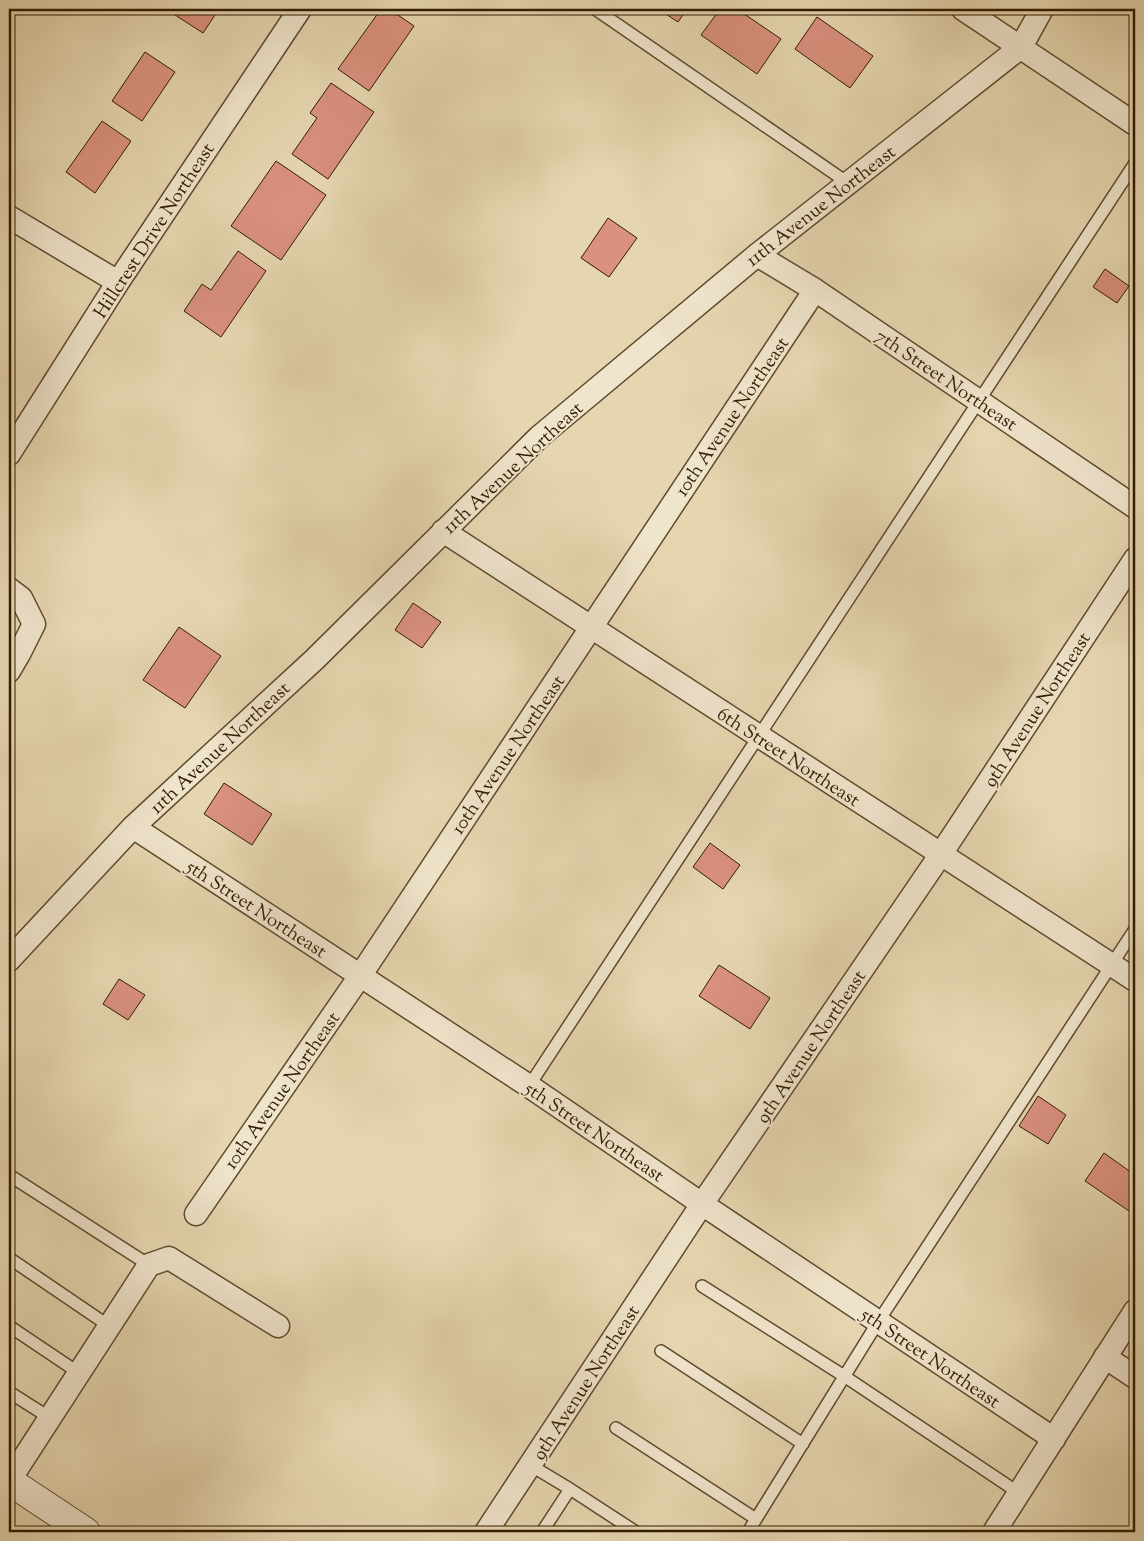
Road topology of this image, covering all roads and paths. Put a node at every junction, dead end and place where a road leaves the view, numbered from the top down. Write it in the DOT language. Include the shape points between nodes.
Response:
graph roads {
  1 [pos="300,9"];
  2 [pos="595,9"];
  3 [pos="963,9"];
  4 [pos="1042,9"];
  5 [pos="1021,47"];
  6 [pos="1132,115"];
  7 [pos="1135,163"];
  8 [pos="848,183"];
  9 [pos="9,218"];
  10 [pos="756,255"];
  11 [pos="118,282"];
  12 [pos="815,290"];
  13 [pos="979,401"];
  14 [pos="9,454"];
  15 [pos="1135,507"];
  16 [pos="443,531"];
  17 [pos="1135,559"];
  18 [pos="9,589"];
  19 [pos="591,627"];
  20 [pos="9,671"];
  21 [pos="759,736"];
  22 [pos="134,827"];
  23 [pos="941,854"];
  24 [pos="1135,929"];
  25 [pos="9,960"];
  26 [pos="1112,965"];
  27 [pos="360,976"];
  28 [pos="1135,980"];
  29 [pos="529,1086"];
  30 [pos="9,1175"];
  31 [pos="702,1204"];
  32 [pos="196,1214"];
  33 [pos="9,1258"];
  34 [pos="149,1265"];
  35 [pos="702,1286"];
  36 [pos="1135,1311"];
  37 [pos="878,1322"];
  38 [pos="9,1326"];
  39 [pos="110,1326"];
  40 [pos="278,1326"];
  41 [pos="661,1351"];
  42 [pos="1105,1357"];
  43 [pos="79,1373"];
  44 [pos="844,1376"];
  45 [pos="1135,1377"];
  46 [pos="9,1392"];
  47 [pos="50,1418"];
  48 [pos="616,1428"];
  49 [pos="1054,1439"];
  50 [pos="803,1444"];
  51 [pos="530,1465"];
  52 [pos="9,1481"];
  53 [pos="570,1489"];
  54 [pos="1019,1493"];
  55 [pos="756,1520"];
  56 [pos="86,1532"];
  57 [pos="486,1532"];
  58 [pos="542,1532"];
  59 [pos="636,1532"];
  60 [pos="748,1532"];
  61 [pos="994,1532"];
  1 -- 11 [label="street, Hillcrest Drive Northeast"];
  2 -- 8 [label="lane"];
  3 -- 5 [label="street"];
  4 -- 5 [label="street, 11th Avenue Northeast"];
  5 -- 6 [label="street"];
  5 -- 8 [label="street, 11th Avenue Northeast"];
  7 -- 13 [label="lane"];
  8 -- 10 [label="street, 11th Avenue Northeast"];
  9 -- 11 [label="street"];
  10 -- 12 [label="street, 7th Street Northeast"];
  10 -- 16 [label="street, 11th Avenue Northeast" via="539,437"];
  11 -- 14 [label="street, Hillcrest Drive Northeast"];
  12 -- 13 [label="street, 7th Street Northeast"];
  12 -- 19 [label="street, 10th Avenue Northeast"];
  13 -- 15 [label="street, 7th Street Northeast"];
  13 -- 21 [label="lane"];
  16 -- 19 [label="street, 6th Street Northeast"];
  16 -- 22 [label="street, 11th Avenue Northeast" via="315,659"];
  17 -- 23 [label="street, 9th Avenue Northeast"];
  18 -- 20 [label="street" via="21,598 34,624"];
  19 -- 21 [label="street, 6th Street Northeast"];
  19 -- 27 [label="street, 10th Avenue Northeast"];
  21 -- 23 [label="street, 6th Street Northeast"];
  21 -- 29 [label="lane"];
  22 -- 25 [label="street, 11th Avenue Northeast"];
  22 -- 27 [label="street, 5th Street Northeast"];
  23 -- 26 [label="street, 6th Street Northeast"];
  23 -- 31 [label="street, 9th Avenue Northeast"];
  24 -- 26 [label="lane"];
  26 -- 28 [label="street, 6th Street Northeast"];
  26 -- 37 [label="lane"];
  27 -- 29 [label="street, 5th Street Northeast"];
  27 -- 32 [label="street, 10th Avenue Northeast"];
  29 -- 31 [label="street, 5th Street Northeast"];
  30 -- 34 [label="lane"];
  31 -- 37 [label="street, 5th Street Northeast"];
  31 -- 51 [label="street, 9th Avenue Northeast"];
  33 -- 39 [label="lane"];
  34 -- 39 [label="street"];
  34 -- 40 [label="street" via="169,1258"];
  35 -- 44 [label="lane"];
  36 -- 42 [label="street"];
  37 -- 44 [label="lane"];
  37 -- 49 [label="street, 5th Street Northeast"];
  38 -- 43 [label="lane"];
  39 -- 43 [label="street"];
  41 -- 50 [label="lane"];
  42 -- 45 [label="street"];
  42 -- 49 [label="street"];
  43 -- 47 [label="street"];
  44 -- 50 [label="lane"];
  44 -- 54 [label="lane"];
  46 -- 47 [label="lane"];
  47 -- 52 [label="street"];
  48 -- 55 [label="lane"];
  49 -- 54 [label="street"];
  50 -- 55 [label="lane"];
  51 -- 53 [label="lane"];
  51 -- 57 [label="street, 9th Avenue Northeast"];
  52 -- 56 [label="street"];
  53 -- 58 [label="lane"];
  53 -- 59 [label="lane"];
  54 -- 61 [label="street"];
  55 -- 60 [label="lane"];
}
